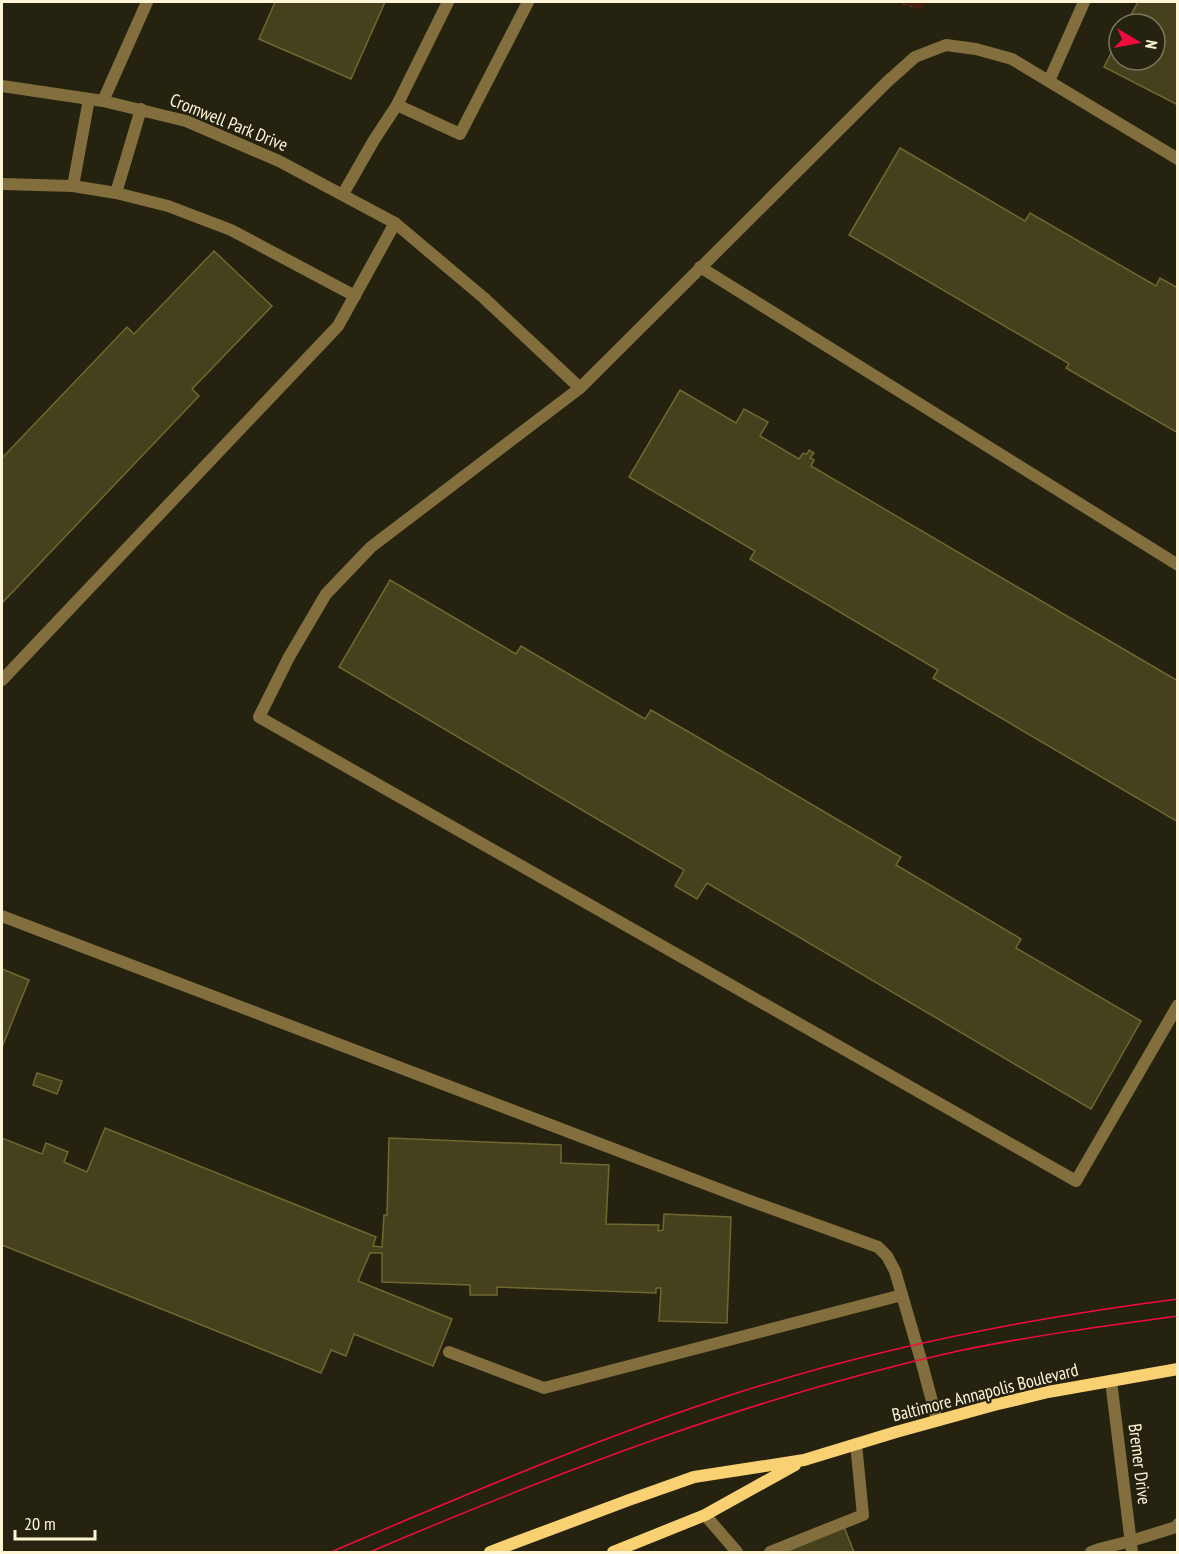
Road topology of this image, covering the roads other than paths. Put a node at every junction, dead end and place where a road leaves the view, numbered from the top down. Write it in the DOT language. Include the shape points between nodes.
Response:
graph roads {
  1 [pos="147,2"];
  2 [pos="448,2"];
  3 [pos="528,2"];
  4 [pos="1084,2"];
  5 [pos="1049,81"];
  6 [pos="2,86"];
  7 [pos="89,99"];
  8 [pos="103,101"];
  9 [pos="397,105"];
  10 [pos="141,109"];
  11 [pos="1178,159"];
  12 [pos="2,184"];
  13 [pos="74,186"];
  14 [pos="116,193"];
  15 [pos="343,195"];
  16 [pos="395,223"];
  17 [pos="700,267"];
  18 [pos="355,296"];
  19 [pos="580,388"];
  20 [pos="1178,565"];
  21 [pos="2,680"];
  22 [pos="2,916"];
  23 [pos="1178,1005"];
  24 [pos="902,1295"];
  25 [pos="449,1352"];
  26 [pos="1178,1369"];
  27 [pos="1111,1381"];
  28 [pos="937,1420"];
  29 [pos="856,1444"];
  30 [pos="804,1460"];
  31 [pos="705,1515"];
  32 [pos="1178,1524"];
  33 [pos="1131,1547"];
  34 [pos="490,1552"];
  35 [pos="613,1552"];
  36 [pos="737,1552"];
  37 [pos="770,1552"];
  38 [pos="1091,1552"];
  1 -- 8 [label="street"];
  2 -- 9 [label="street"];
  3 -- 9 [label="street" via="460,134"];
  4 -- 5 [label="street"];
  5 -- 11 [label="street"];
  5 -- 17 [label="street" via="1012,59 976,49 945,45 915,57"];
  6 -- 7 [label="street, Cromwell Park Drive"];
  7 -- 8 [label="street, Cromwell Park Drive"];
  7 -- 13 [label="street"];
  8 -- 10 [label="street, Cromwell Park Drive"];
  9 -- 15 [label="street"];
  10 -- 14 [label="street"];
  10 -- 15 [label="street, Cromwell Park Drive" via="186,121 279,161"];
  12 -- 13 [label="street"];
  13 -- 14 [label="street"];
  14 -- 18 [label="street" via="168,206 231,230"];
  15 -- 16 [label="street, Cromwell Park Drive"];
  16 -- 18 [label="street"];
  16 -- 19 [label="street, Cromwell Park Drive" via="484,298"];
  17 -- 19 [label="street"];
  17 -- 20 [label="street"];
  18 -- 21 [label="street" via="338,326"];
  19 -- 23 [label="street" via="371,548 341,578 326,594 259,717 1076,1181"];
  22 -- 24 [label="street" via="878,1247 895,1270"];
  24 -- 25 [label="street" via="544,1388"];
  24 -- 28 [label="street"];
  26 -- 27 [label="main road, Baltimore Annapolis Boulevard"];
  27 -- 28 [label="main road, Baltimore Annapolis Boulevard" via="1048,1392"];
  27 -- 33 [label="street, Bremer Drive"];
  28 -- 29 [label="main road, Baltimore Annapolis Boulevard"];
  29 -- 30 [label="main road, Baltimore Annapolis Boulevard"];
  29 -- 37 [label="street" via="863,1515"];
  30 -- 31 [label="main road, Baltimore Annapolis Boulevard"];
  30 -- 34 [label="main road, Baltimore Annapolis Boulevard" via="694,1477"];
  31 -- 35 [label="main road, Baltimore Annapolis Boulevard"];
  31 -- 36 [label="street"];
  32 -- 33 [label="street"];
  33 -- 38 [label="street"];
}
